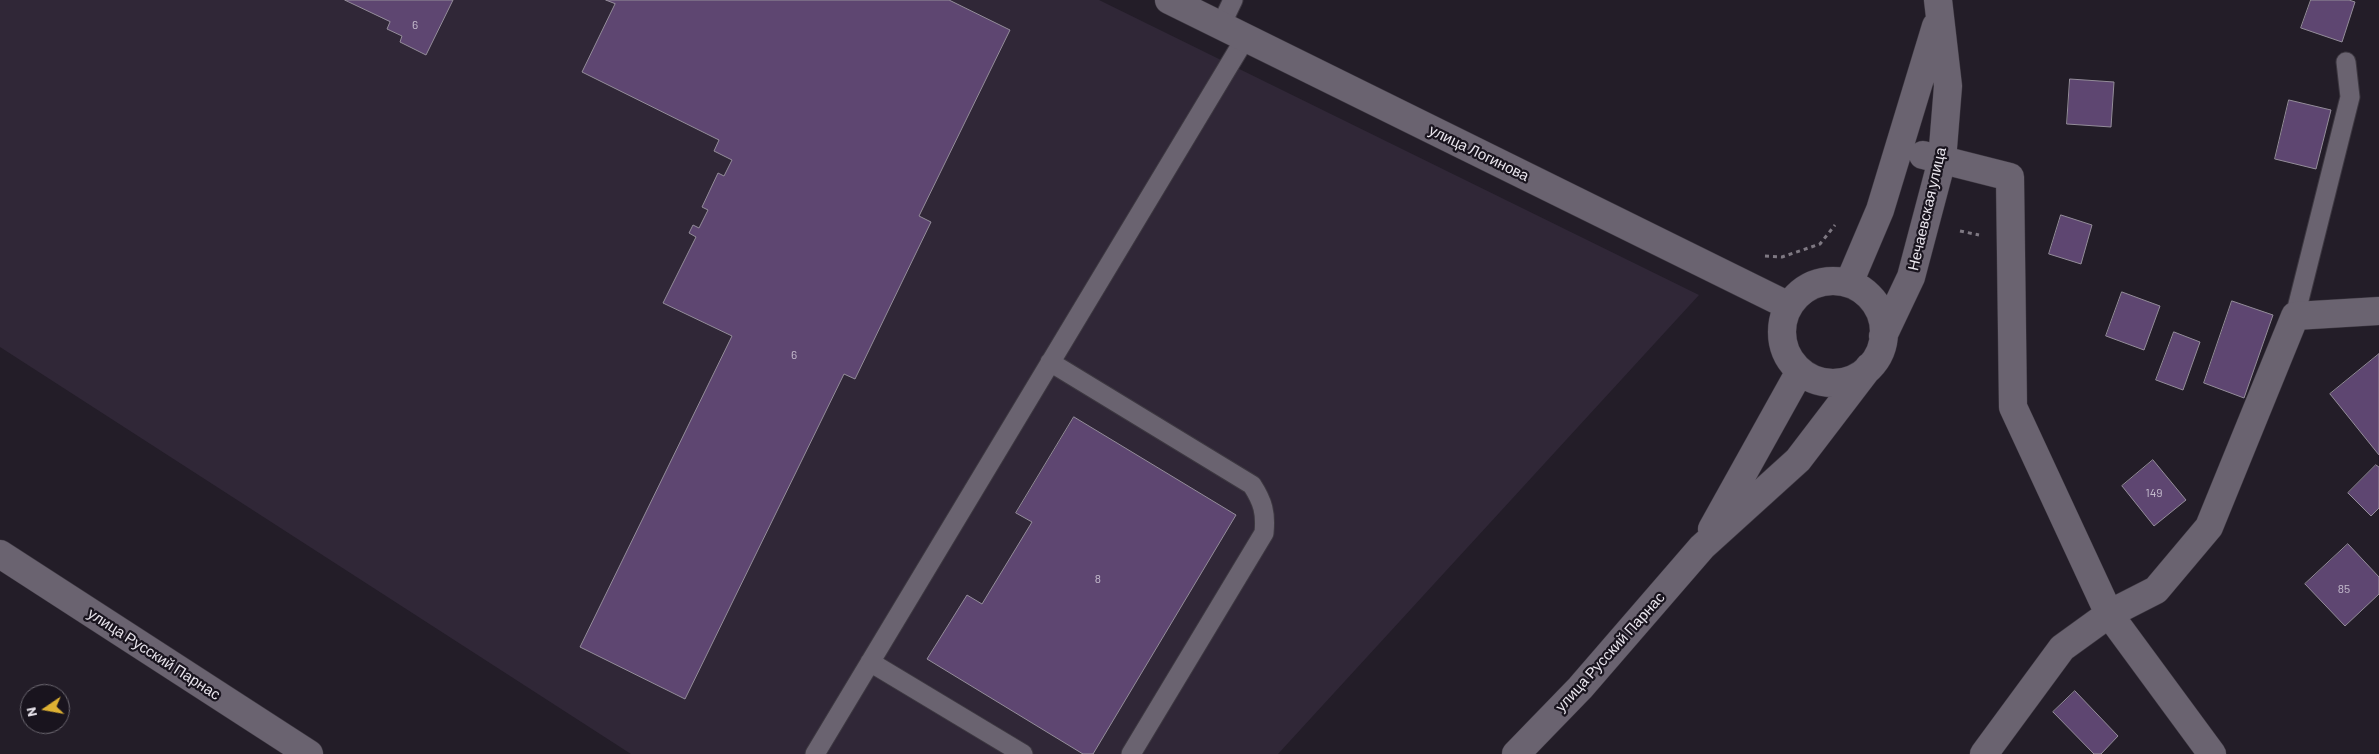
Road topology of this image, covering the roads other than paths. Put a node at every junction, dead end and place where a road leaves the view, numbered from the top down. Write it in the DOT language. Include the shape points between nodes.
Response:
graph roads {
  1 [pos="1169,0"];
  2 [pos="1233,0"];
  3 [pos="1939,8"];
  4 [pos="1221,25"];
  5 [pos="1246,37"];
  6 [pos="2346,62"];
  7 [pos="1932,158"];
  8 [pos="1849,284"];
  9 [pos="1789,306"];
  10 [pos="2379,311"];
  11 [pos="2294,316"];
  12 [pos="1883,336"];
  13 [pos="1050,362"];
  14 [pos="1870,367"];
  15 [pos="1800,371"];
  16 [pos="1702,547"];
  17 [pos="0,554"];
  18 [pos="2109,614"];
  19 [pos="870,662"];
  20 [pos="309,754"];
  21 [pos="815,754"];
  22 [pos="1023,754"];
  23 [pos="1131,754"];
  24 [pos="1516,754"];
  25 [pos="1984,754"];
  26 [pos="2212,754"];
  1 -- 4 [label="street, улица Логинова"];
  2 -- 4 [label="lane"];
  3 -- 7 [label="street, Нечаевская улица" via="1948,86"];
  3 -- 8 [label="street, Нечаевская улица" via="1880,210"];
  4 -- 5 [label="street, улица Логинова"];
  5 -- 9 [label="street, улица Логинова"];
  5 -- 13 [label="lane"];
  6 -- 11 [label="lane" via="2350,98"];
  7 -- 12 [label="street, Нечаевская улица" via="1911,276"];
  7 -- 18 [label="street" via="2010,177 2013,407"];
  8 -- 9 [label="street" via="1836,281 1812,285 1800,292"];
  8 -- 12 [label="street" via="1860,289 1877,308"];
  9 -- 15 [label="street" via="1782,325 1782,338 1785,350"];
  10 -- 11 [label="street"];
  11 -- 18 [label="street" via="2209,527 2156,590"];
  12 -- 14 [label="street" via="1877,357"];
  13 -- 19 [label="lane"];
  13 -- 23 [label="lane" via="1252,485 1263,501 1266,516 1264,533"];
  14 -- 15 [label="street" via="1848,380 1835,383 1823,382"];
  14 -- 16 [label="street, улица Русский Парнас" via="1798,460"];
  15 -- 16 [label="street, улица Русский Парнас"];
  16 -- 24 [label="street, улица Русский Парнас" via="1580,688"];
  17 -- 20 [label="street, улица Русский Парнас"];
  18 -- 25 [label="street" via="2062,648"];
  18 -- 26 [label="street"];
  19 -- 21 [label="lane"];
  19 -- 22 [label="lane"];
}
